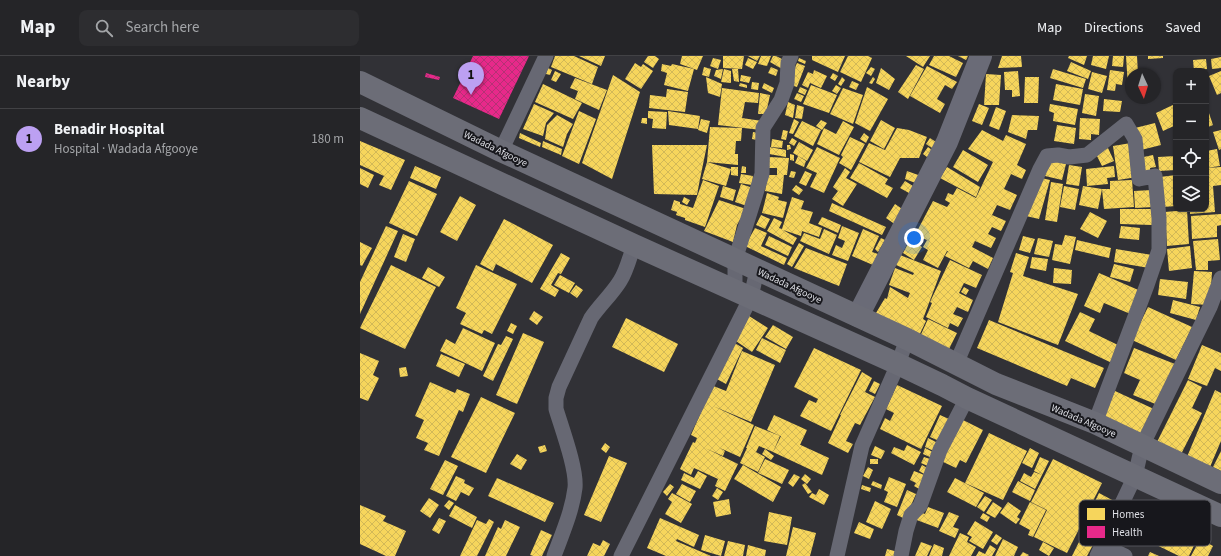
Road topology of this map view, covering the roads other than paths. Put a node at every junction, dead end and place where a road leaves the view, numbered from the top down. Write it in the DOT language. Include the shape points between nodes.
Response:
graph roads {
  1 [pos="546,56"];
  2 [pos="791,56"];
  3 [pos="981,56"];
  4 [pos="360,82"];
  5 [pos="360,118"];
  6 [pos="501,151"];
  7 [pos="634,245"];
  8 [pos="735,260"];
  9 [pos="757,270"];
  10 [pos="1221,278"];
  11 [pos="743,294"];
  12 [pos="858,316"];
  13 [pos="907,339"];
  14 [pos="898,364"];
  15 [pos="956,364"];
  16 [pos="967,398"];
  17 [pos="1095,423"];
  18 [pos="1142,446"];
  19 [pos="1135,476"];
  20 [pos="1221,483"];
  21 [pos="1124,500"];
  22 [pos="1187,500"];
  23 [pos="1211,511"];
  24 [pos="1221,516"];
  25 [pos="1100,550"];
  26 [pos="554,556"];
  27 [pos="621,556"];
  28 [pos="837,556"];
  29 [pos="901,556"];
  30 [pos="1125,556"];
  1 -- 6 [label="street"];
  2 -- 8 [label="street" via="787,83 781,100 764,128 762,174"];
  3 -- 12 [label="street" via="947,142"];
  4 -- 6 [label="highway, Wadada Afgooye"];
  5 -- 7 [label="highway"];
  6 -- 8 [label="highway, Wadada Afgooye"];
  7 -- 11 [label="highway"];
  7 -- 26 [label="street" via="621,279 591,318 556,398 556,409 574,473 575,487 568,520"];
  8 -- 9 [label="highway, Wadada Afgooye"];
  8 -- 11 [label="street"];
  9 -- 11 [label="street"];
  9 -- 12 [label="highway, Wadada Afgooye"];
  10 -- 18 [label="street" via="1210,307"];
  11 -- 14 [label="highway"];
  11 -- 27 [label="street"];
  12 -- 13 [label="highway, Wadada Afgooye"];
  13 -- 14 [label="street"];
  13 -- 15 [label="highway, Wadada Afgooye"];
  14 -- 16 [label="highway"];
  14 -- 28 [label="street" via="862,446"];
  15 -- 17 [label="highway, Wadada Afgooye" via="996,384"];
  15 -- 17 [label="street" via="1047,156 1087,155 1126,124 1135,139 1139,179 1155,176 1159,250"];
  16 -- 19 [label="highway"];
  16 -- 29 [label="street" via="940,450 920,506 911,515"];
  17 -- 18 [label="highway, Wadada Afgooye"];
  18 -- 19 [label="street"];
  18 -- 20 [label="highway, Wadada Afgooye"];
  19 -- 21 [label="street"];
  19 -- 22 [label="highway"];
  23 -- 24 [label="highway"];
  25 -- 30 [label="street"];
}
